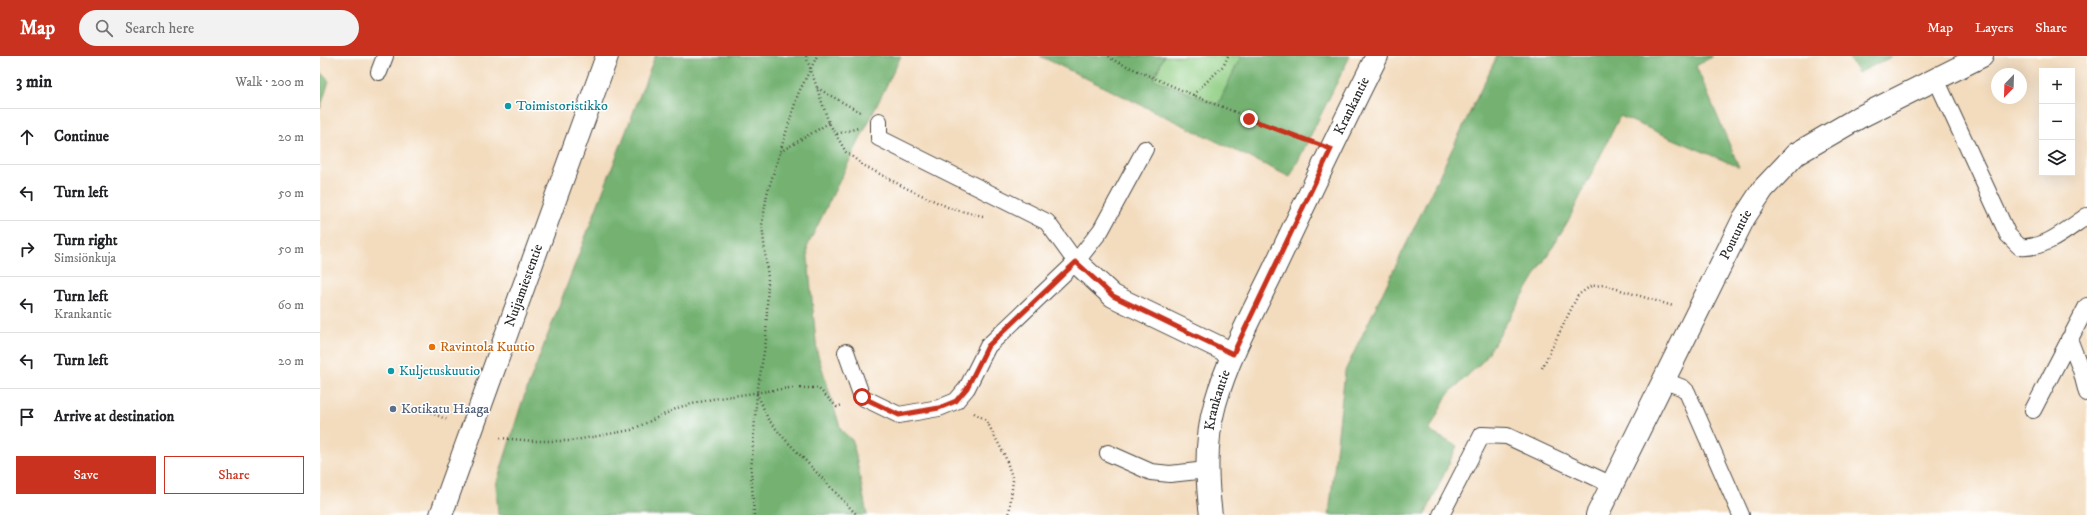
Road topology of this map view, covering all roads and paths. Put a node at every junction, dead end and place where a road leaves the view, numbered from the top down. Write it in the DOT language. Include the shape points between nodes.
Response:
graph roads {
  1 [pos="385,56"];
  2 [pos="607,56"];
  3 [pos="806,56"];
  4 [pos="817,56"];
  5 [pos="1109,56"];
  6 [pos="1228,56"];
  7 [pos="1377,56"];
  8 [pos="1982,56"];
  9 [pos="811,68"];
  10 [pos="379,72"];
  11 [pos="1936,79"];
  12 [pos="816,88"];
  13 [pos="1193,95"];
  14 [pos="878,122"];
  15 [pos="829,123"];
  16 [pos="1145,149"];
  17 [pos="1331,149"];
  18 [pos="780,152"];
  19 [pos="2087,216"];
  20 [pos="1076,262"];
  21 [pos="2087,306"];
  22 [pos="1675,307"];
  23 [pos="2069,339"];
  24 [pos="846,352"];
  25 [pos="1233,354"];
  26 [pos="1542,368"];
  27 [pos="2084,375"];
  28 [pos="1663,380"];
  29 [pos="757,393"];
  30 [pos="2087,393"];
  31 [pos="956,401"];
  32 [pos="832,403"];
  33 [pos="2032,410"];
  34 [pos="426,411"];
  35 [pos="452,421"];
  36 [pos="500,438"];
  37 [pos="1108,453"];
  38 [pos="1207,470"];
  39 [pos="1612,485"];
  40 [pos="441,515"];
  41 [pos="754,515"];
  42 [pos="857,515"];
  43 [pos="1009,515"];
  44 [pos="1211,515"];
  45 [pos="1440,515"];
  46 [pos="1597,515"];
  47 [pos="1741,515"];
  1 -- 10 [label="lane"];
  2 -- 40 [label="street, Nuijamiestentie"];
  3 -- 9 [label="path"];
  4 -- 9 [label="path"];
  5 -- 13 [label="path"];
  6 -- 13 [label="path" via="1224,65"];
  7 -- 17 [label="street, Krankantie"];
  8 -- 11 [label="street, Poutuntie"];
  9 -- 18 [label="path" via="798,94"];
  11 -- 19 [label="lane" via="2008,235 2020,247 2031,248 2050,241"];
  11 -- 28 [label="street, Poutuntie" via="1817,140 1796,154 1779,171 1763,189 1744,218"];
  12 -- 14 [label="path"];
  13 -- 17 [label="path"];
  14 -- 20 [label="lane" via="879,138 1047,222"];
  15 -- 18 [label="path"];
  16 -- 20 [label="lane" via="1101,230"];
  17 -- 25 [label="street, Krankantie"];
  18 -- 29 [label="path" via="767,194 762,225 768,278 766,340"];
  20 -- 25 [label="street" via="1113,296"];
  20 -- 31 [label="lane" via="988,346 967,388"];
  21 -- 23 [label="lane"];
  22 -- 26 [label="path" via="1604,285 1591,286 1578,295"];
  23 -- 27 [label="lane"];
  23 -- 33 [label="lane"];
  24 -- 31 [label="lane" via="862,397 899,415 939,408"];
  25 -- 38 [label="street, Krankantie" via="1215,404"];
  27 -- 30 [label="lane"];
  28 -- 39 [label="street, Poutuntie"];
  28 -- 47 [label="lane" via="1687,392"];
  29 -- 32 [label="path" via="790,388 818,388"];
  29 -- 36 [label="path" via="712,399 680,407 631,430 593,437 570,441"];
  29 -- 41 [label="path" via="751,471"];
  29 -- 42 [label="path" via="768,419"];
  31 -- 43 [label="path" via="986,420 1005,456 1013,480"];
  34 -- 35 [label="path"];
  37 -- 38 [label="lane" via="1151,472 1170,474"];
  38 -- 44 [label="street, Krankantie"];
  39 -- 45 [label="lane" via="1507,436 1482,434"];
  39 -- 46 [label="street, Poutuntie"];
}
